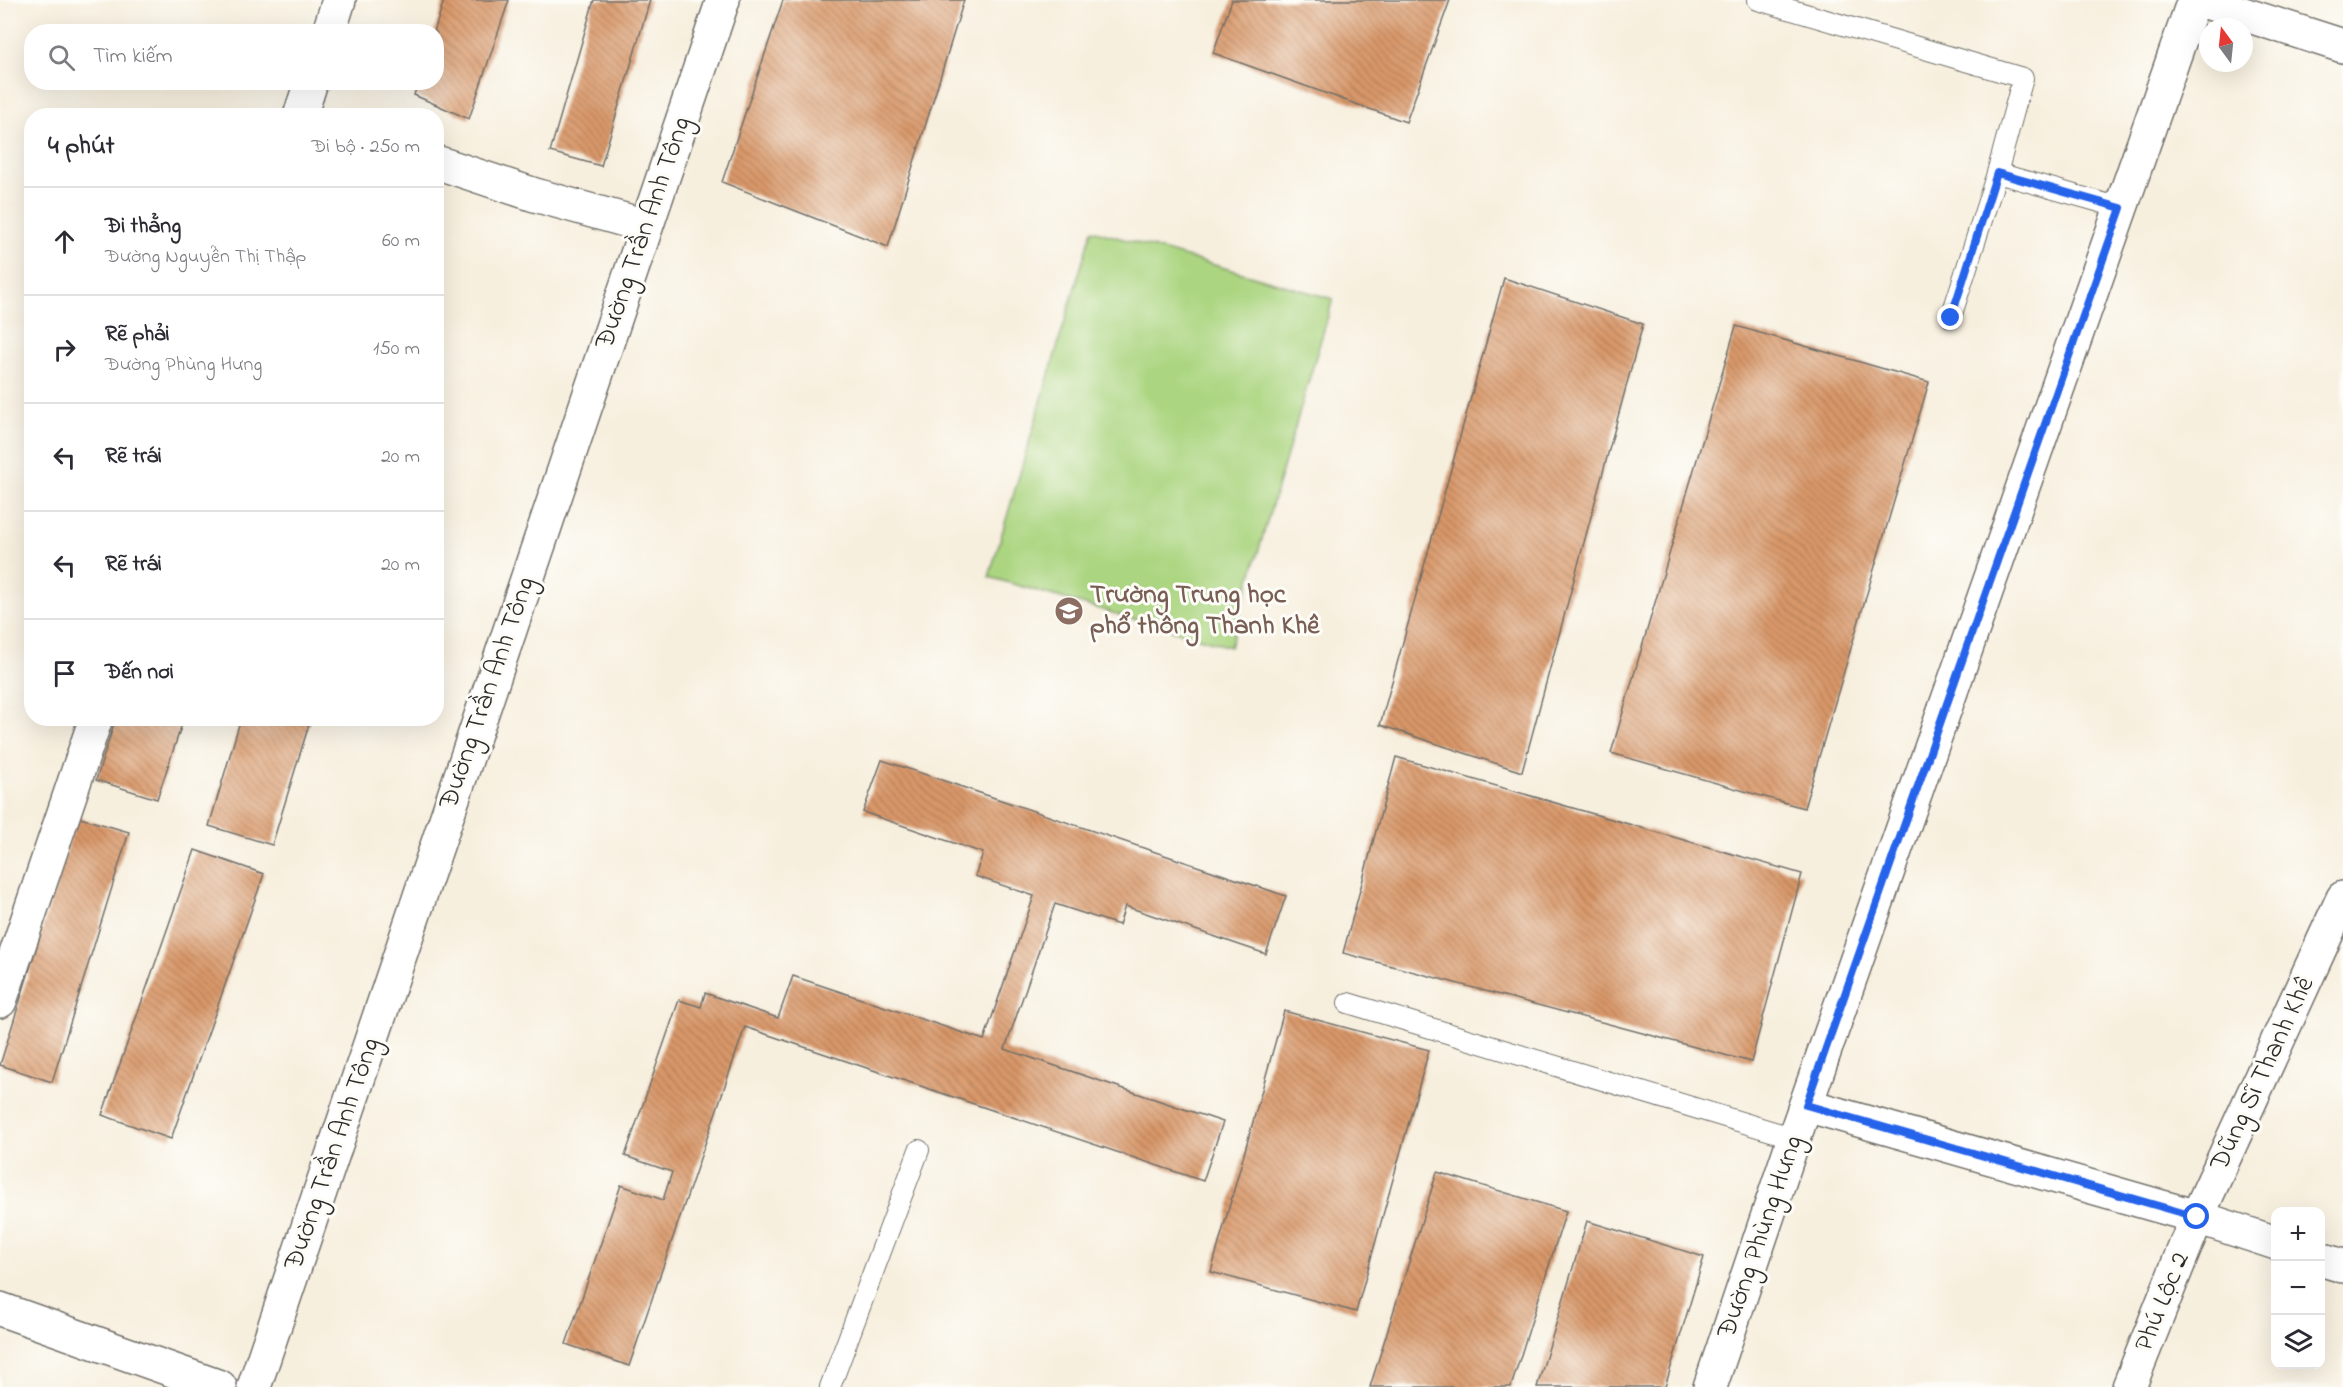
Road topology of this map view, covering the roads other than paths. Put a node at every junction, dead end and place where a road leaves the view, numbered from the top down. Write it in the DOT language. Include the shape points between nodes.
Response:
graph roads {
  1 [pos="339,0"];
  2 [pos="723,0"];
  3 [pos="1758,0"];
  4 [pos="2194,0"];
  5 [pos="2200,0"];
  6 [pos="332,24"];
  7 [pos="2343,46"];
  8 [pos="309,90"];
  9 [pos="303,108"];
  10 [pos="444,165"];
  11 [pos="1997,173"];
  12 [pos="2121,208"];
  13 [pos="646,226"];
  14 [pos="1951,318"];
  15 [pos="93,726"];
  16 [pos="2343,898"];
  17 [pos="0,1001"];
  18 [pos="1348,1003"];
  19 [pos="1806,1105"];
  20 [pos="1794,1138"];
  21 [pos="919,1150"];
  22 [pos="2197,1217"];
  23 [pos="2271,1241"];
  24 [pos="2325,1260"];
  25 [pos="2343,1266"];
  26 [pos="0,1309"];
  27 [pos="220,1387"];
  28 [pos="254,1387"];
  29 [pos="830,1387"];
  30 [pos="1710,1387"];
  31 [pos="2129,1387"];
  1 -- 6 [label="street"];
  2 -- 13 [label="street, Đường Trần Anh Tông"];
  3 -- 11 [label="lane" via="2023,78"];
  4 -- 12 [label="street, Đường Phùng Hưng"];
  5 -- 7 [label="street"];
  8 -- 9 [label="street"];
  10 -- 13 [label="street"];
  11 -- 12 [label="lane"];
  11 -- 14 [label="lane"];
  12 -- 19 [label="street, Đường Phùng Hưng"];
  13 -- 28 [label="street, Đường Trần Anh Tông"];
  15 -- 17 [label="street"];
  16 -- 22 [label="street, Dũng Sĩ Thanh Khê"];
  18 -- 20 [label="lane"];
  19 -- 20 [label="street, Đường Phùng Hưng"];
  19 -- 22 [label="street"];
  20 -- 30 [label="street, Đường Phùng Hưng"];
  21 -- 29 [label="lane"];
  22 -- 23 [label="street"];
  22 -- 31 [label="street, Phú Lộc 2"];
  24 -- 25 [label="street"];
  26 -- 27 [label="street"];
}
